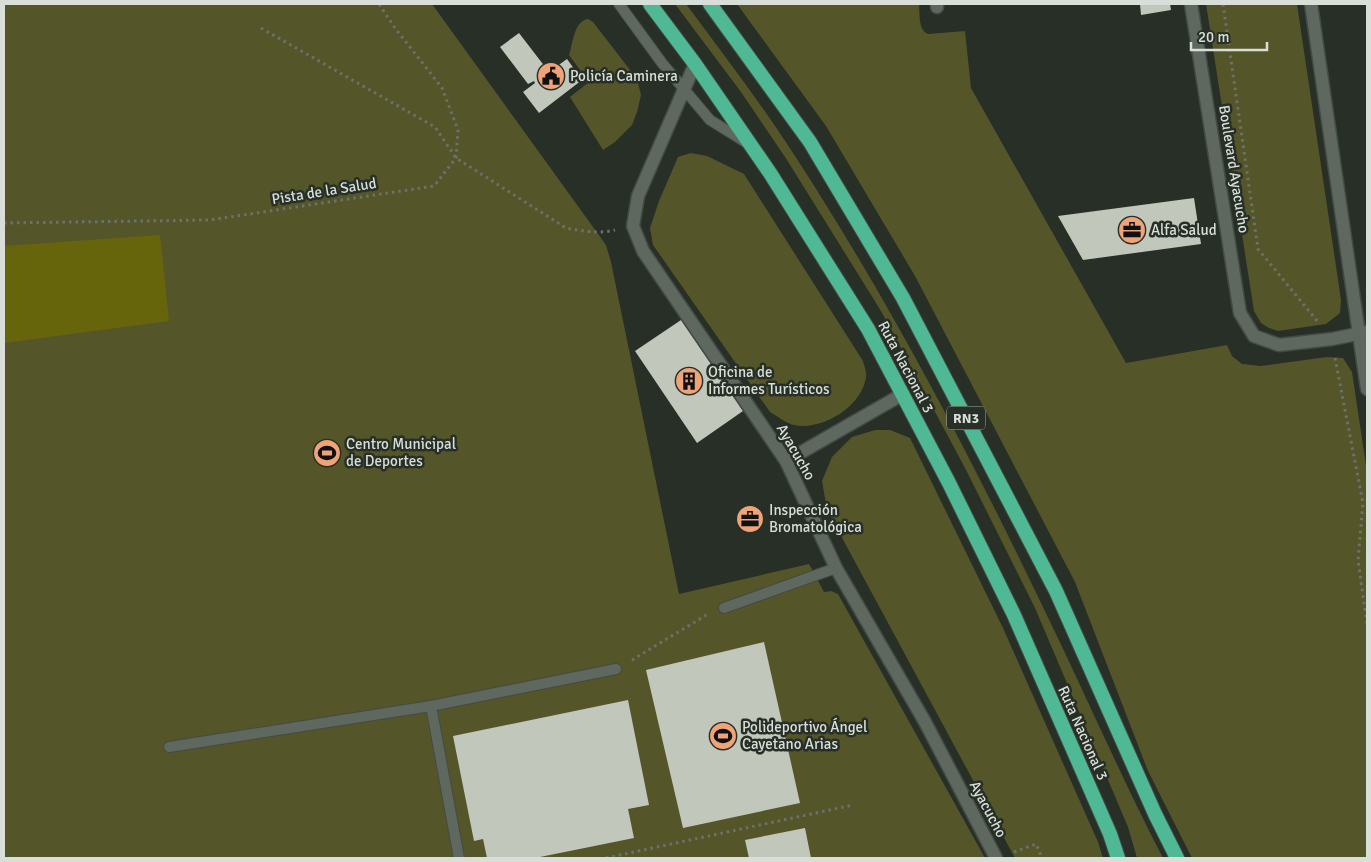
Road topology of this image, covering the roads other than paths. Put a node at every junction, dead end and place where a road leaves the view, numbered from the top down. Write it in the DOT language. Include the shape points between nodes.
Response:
graph roads {
  1 [pos="619,4"];
  2 [pos="650,4"];
  3 [pos="710,4"];
  4 [pos="1191,4"];
  5 [pos="1311,4"];
  6 [pos="695,64"];
  7 [pos="684,89"];
  8 [pos="752,146"];
  9 [pos="1363,333"];
  10 [pos="1367,389"];
  11 [pos="903,394"];
  12 [pos="786,460"];
  13 [pos="836,568"];
  14 [pos="724,608"];
  15 [pos="616,670"];
  16 [pos="431,706"];
  17 [pos="169,747"];
  18 [pos="459,858"];
  19 [pos="996,858"];
  20 [pos="1118,858"];
  21 [pos="1177,858"];
  1 -- 7 [label="lane"];
  2 -- 6 [label="highway, Ruta Nacional 3"];
  3 -- 21 [label="highway, Ruta Nacional 3 / RN3" via="810,142 903,298 1056,591"];
  4 -- 9 [label="street, Boulevard Ayacucho" via="1240,313 1254,336 1279,345"];
  5 -- 9 [label="street"];
  6 -- 7 [label="street"];
  6 -- 8 [label="highway, Ruta Nacional 3"];
  7 -- 8 [label="lane" via="710,120"];
  7 -- 12 [label="street, Ayacucho" via="638,196 633,226 643,251"];
  8 -- 11 [label="highway, Ruta Nacional 3" via="864,323"];
  9 -- 10 [label="street"];
  11 -- 12 [label="street"];
  11 -- 20 [label="highway, Ruta Nacional 3" via="1014,615"];
  12 -- 13 [label="street, Ayacucho"];
  13 -- 14 [label="lane"];
  13 -- 19 [label="street, Ayacucho" via="925,722"];
  15 -- 16 [label="lane"];
  16 -- 17 [label="lane"];
  16 -- 18 [label="lane"];
}
